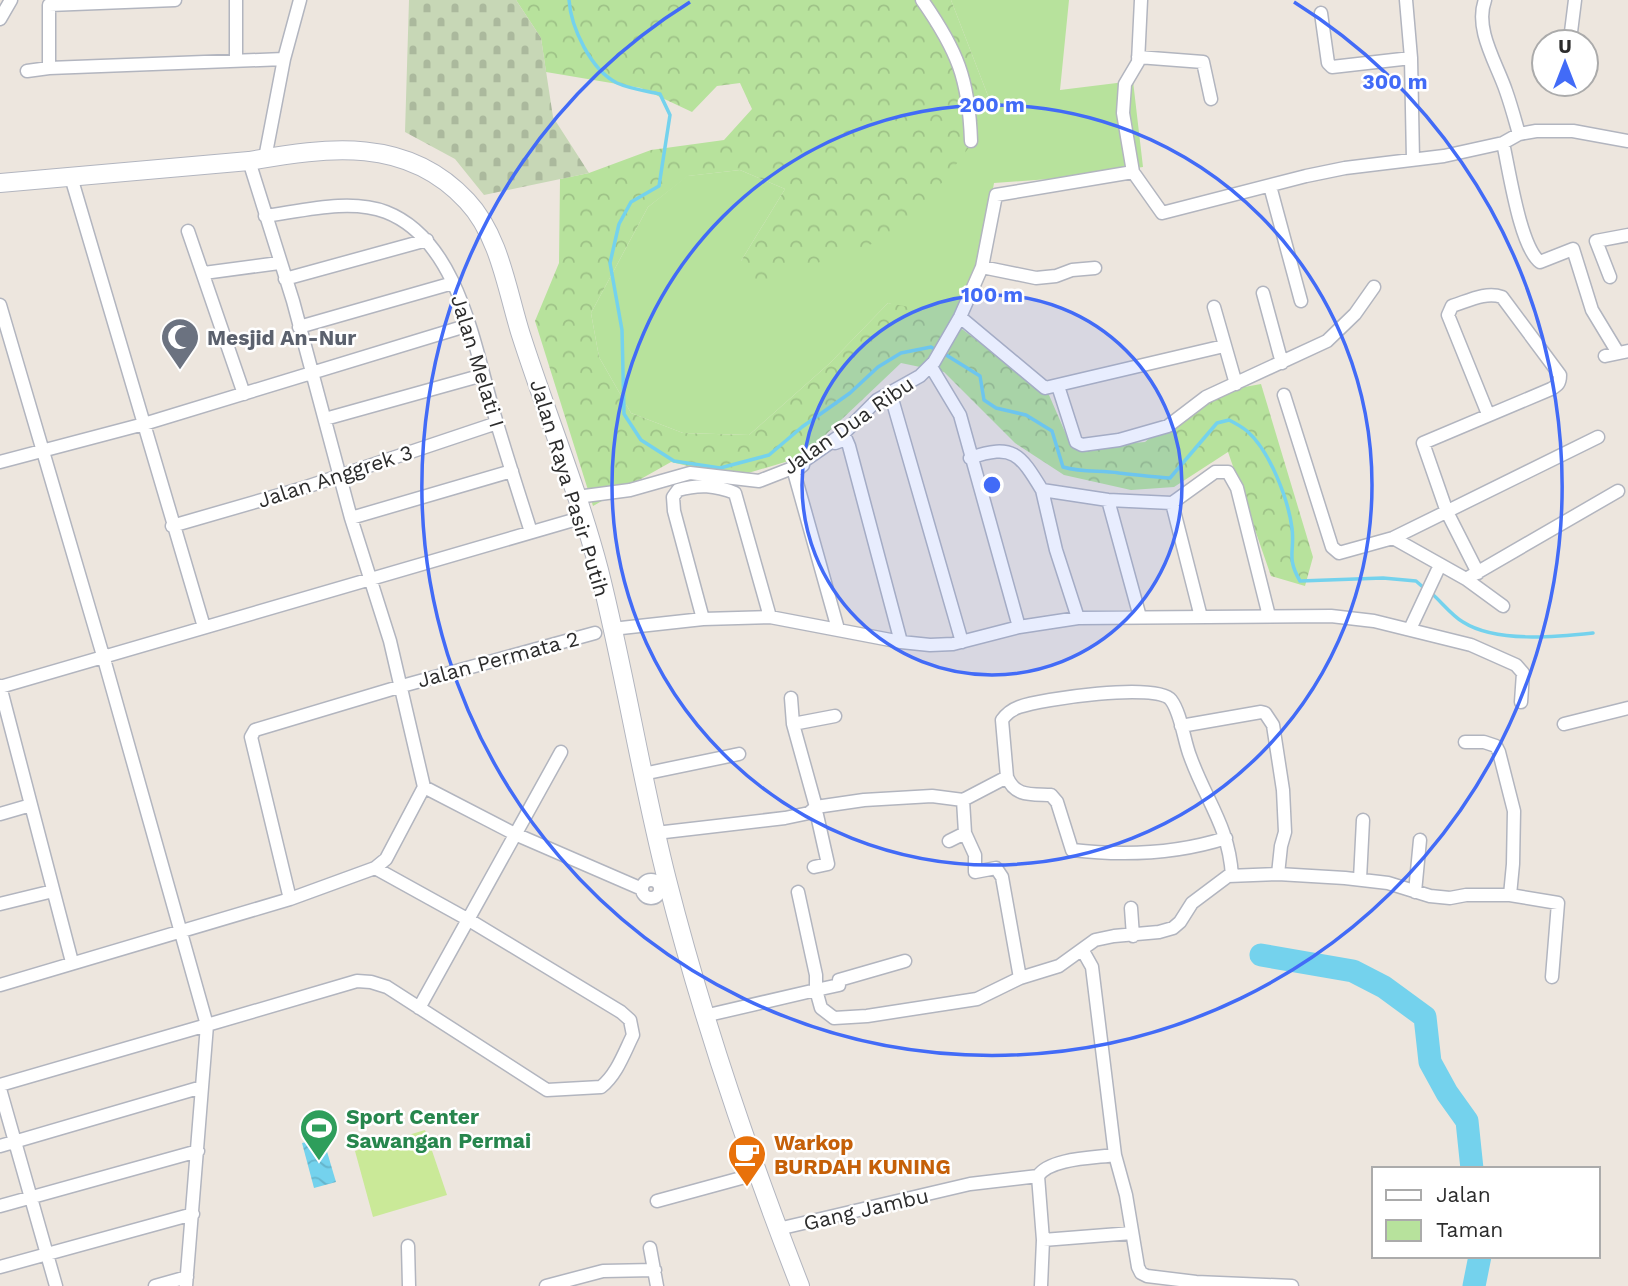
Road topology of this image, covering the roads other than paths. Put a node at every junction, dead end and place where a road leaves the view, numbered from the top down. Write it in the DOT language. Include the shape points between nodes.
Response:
graph roads {
  1 [pos="11,0"];
  2 [pos="175,0"];
  3 [pos="236,0"];
  4 [pos="300,0"];
  5 [pos="922,0"];
  6 [pos="1141,0"];
  7 [pos="1406,0"];
  8 [pos="1485,0"];
  9 [pos="1575,0"];
  10 [pos="1321,13"];
  11 [pos="0,19"];
  12 [pos="1572,28"];
  13 [pos="1138,57"];
  14 [pos="1411,58"];
  15 [pos="284,59"];
  16 [pos="236,60"];
  17 [pos="49,68"];
  18 [pos="27,71"];
  19 [pos="1211,99"];
  20 [pos="1518,134"];
  21 [pos="971,141"];
  22 [pos="1628,141"];
  23 [pos="1503,143"];
  24 [pos="257,160"];
  25 [pos="1413,160"];
  26 [pos="1133,172"];
  27 [pos="71,177"];
  28 [pos="0,183"];
  29 [pos="1270,186"];
  30 [pos="265,216"];
  31 [pos="188,231"];
  32 [pos="1628,235"];
  33 [pos="427,240"];
  34 [pos="279,262"];
  35 [pos="982,267"];
  36 [pos="1095,268"];
  37 [pos="204,273"];
  38 [pos="1610,277"];
  39 [pos="285,279"];
  40 [pos="453,283"];
  41 [pos="1374,287"];
  42 [pos="1263,293"];
  43 [pos="1301,301"];
  44 [pos="0,305"];
  45 [pos="1214,307"];
  46 [pos="960,317"];
  47 [pos="469,325"];
  48 [pos="299,327"];
  49 [pos="1224,346"];
  50 [pos="1623,352"];
  51 [pos="1605,356"];
  52 [pos="1282,363"];
  53 [pos="933,366"];
  54 [pos="312,373"];
  55 [pos="483,375"];
  56 [pos="1236,384"];
  57 [pos="1058,386"];
  58 [pos="244,394"];
  59 [pos="1284,395"];
  60 [pos="892,399"];
  61 [pos="1488,414"];
  62 [pos="325,419"];
  63 [pos="497,423"];
  64 [pos="144,424"];
  65 [pos="1598,437"];
  66 [pos="44,450"];
  67 [pos="970,458"];
  68 [pos="0,463"];
  69 [pos="512,471"];
  70 [pos="339,475"];
  71 [pos="1042,490"];
  72 [pos="1618,491"];
  73 [pos="577,497"];
  74 [pos="1108,500"];
  75 [pos="1172,503"];
  76 [pos="1447,512"];
  77 [pos="351,518"];
  78 [pos="577,519"];
  79 [pos="172,526"];
  80 [pos="531,531"];
  81 [pos="1393,538"];
  82 [pos="1438,569"];
  83 [pos="1472,576"];
  84 [pos="372,580"];
  85 [pos="1503,606"];
  86 [pos="1269,616"];
  87 [pos="770,617"];
  88 [pos="1140,617"];
  89 [pos="1201,617"];
  90 [pos="1078,618"];
  91 [pos="703,619"];
  92 [pos="204,626"];
  93 [pos="1413,626"];
  94 [pos="1019,627"];
  95 [pos="838,629"];
  96 [pos="604,631"];
  97 [pos="901,642"];
  98 [pos="962,642"];
  99 [pos="104,659"];
  100 [pos="402,686"];
  101 [pos="0,687"];
  102 [pos="791,698"];
  103 [pos="1521,702"];
  104 [pos="1628,708"];
  105 [pos="835,716"];
  106 [pos="793,724"];
  107 [pos="1564,724"];
  108 [pos="1181,726"];
  109 [pos="1465,742"];
  110 [pos="561,752"];
  111 [pos="739,754"];
  112 [pos="643,774"];
  113 [pos="1007,777"];
  114 [pos="424,787"];
  115 [pos="963,800"];
  116 [pos="31,805"];
  117 [pos="815,808"];
  118 [pos="0,814"];
  119 [pos="1363,820"];
  120 [pos="656,833"];
  121 [pos="965,833"];
  122 [pos="515,834"];
  123 [pos="1226,838"];
  124 [pos="1420,840"];
  125 [pos="949,841"];
  126 [pos="814,867"];
  127 [pos="375,868"];
  128 [pos="1278,874"];
  129 [pos="1232,876"];
  130 [pos="1360,879"];
  131 [pos="642,889"];
  132 [pos="53,891"];
  133 [pos="798,892"];
  134 [pos="1415,892"];
  135 [pos="1510,895"];
  136 [pos="290,899"];
  137 [pos="0,904"];
  138 [pos="1131,908"];
  139 [pos="468,920"];
  140 [pos="181,931"];
  141 [pos="1133,936"];
  142 [pos="1083,951"];
  143 [pos="905,961"];
  144 [pos="72,962"];
  145 [pos="1552,977"];
  146 [pos="1020,978"];
  147 [pos="0,985"];
  148 [pos="816,990"];
  149 [pos="419,1008"];
  150 [pos="704,1016"];
  151 [pos="207,1025"];
  152 [pos="0,1087"];
  153 [pos="202,1087"];
  154 [pos="16,1141"];
  155 [pos="0,1146"];
  156 [pos="198,1151"];
  157 [pos="1115,1155"];
  158 [pos="756,1174"];
  159 [pos="1038,1176"];
  160 [pos="32,1197"];
  161 [pos="657,1201"];
  162 [pos="0,1206"];
  163 [pos="193,1214"];
  164 [pos="778,1228"];
  165 [pos="1132,1233"];
  166 [pos="1042,1240"];
  167 [pos="408,1246"];
  168 [pos="650,1248"];
  169 [pos="48,1254"];
  170 [pos="0,1267"];
  171 [pos="655,1270"];
  172 [pos="187,1282"];
  173 [pos="56,1286"];
  174 [pos="155,1286"];
  175 [pos="409,1286"];
  176 [pos="546,1286"];
  177 [pos="657,1286"];
  178 [pos="800,1286"];
  179 [pos="1041,1286"];
  180 [pos="1292,1286"];
  1 -- 11 [label="street"];
  2 -- 17 [label="street" via="49,5"];
  3 -- 16 [label="street"];
  4 -- 15 [label="street"];
  5 -- 21 [label="street" via="960,66 970,104"];
  6 -- 13 [label="street"];
  7 -- 14 [label="street"];
  8 -- 20 [label="street" via="1485,33"];
  9 -- 12 [label="street"];
  10 -- 14 [label="street" via="1332,67"];
  13 -- 19 [label="street" via="1203,62"];
  13 -- 26 [label="street" via="1123,96"];
  14 -- 25 [label="street"];
  15 -- 16 [label="street"];
  15 -- 24 [label="street"];
  16 -- 17 [label="street"];
  17 -- 18 [label="street"];
  20 -- 22 [label="street" via="1573,131"];
  20 -- 23 [label="street"];
  23 -- 25 [label="street"];
  23 -- 50 [label="street" via="1533,254 1540,262 1573,249 1592,310"];
  24 -- 27 [label="street, Jalan Raya Pasir Putih"];
  24 -- 30 [label="street"];
  24 -- 73 [label="street, Jalan Raya Pasir Putih" via="381,152 428,169 469,203 493,246"];
  25 -- 29 [label="street" via="1345,168"];
  26 -- 29 [label="street" via="1162,213"];
  26 -- 35 [label="street, Jalan Dua Ribu" via="996,195"];
  27 -- 28 [label="street, Jalan Raya Pasir Putih"];
  27 -- 64 [label="street"];
  29 -- 43 [label="street"];
  30 -- 33 [label="street, Jalan Melati I" via="365,207 399,218"];
  30 -- 34 [label="street"];
  31 -- 37 [label="street"];
  32 -- 38 [label="street" via="1596,242"];
  33 -- 39 [label="street"];
  33 -- 40 [label="street, Jalan Melati I"];
  34 -- 37 [label="street"];
  34 -- 39 [label="street"];
  35 -- 36 [label="street" via="1036,278"];
  35 -- 46 [label="street, Jalan Dua Ribu"];
  37 -- 58 [label="street"];
  39 -- 48 [label="street"];
  40 -- 47 [label="street, Jalan Melati I"];
  40 -- 48 [label="street"];
  41 -- 52 [label="street" via="1355,314 1326,341"];
  42 -- 52 [label="street"];
  44 -- 66 [label="street"];
  45 -- 49 [label="street"];
  46 -- 53 [label="street, Jalan Dua Ribu"];
  46 -- 57 [label="street" via="1042,387"];
  47 -- 54 [label="street"];
  47 -- 55 [label="street, Jalan Melati I"];
  48 -- 54 [label="street"];
  49 -- 56 [label="street"];
  49 -- 57 [label="street"];
  50 -- 51 [label="street"];
  52 -- 56 [label="street"];
  53 -- 67 [label="street" via="960,415"];
  53 -- 73 [label="street, Jalan Dua Ribu" via="877,400 844,433 777,475 746,481 690,473 630,490"];
  54 -- 58 [label="street"];
  54 -- 62 [label="street"];
  55 -- 62 [label="street"];
  55 -- 63 [label="street, Jalan Melati I"];
  56 -- 57 [label="street" via="1206,397 1168,426 1082,445 1073,439"];
  58 -- 64 [label="street"];
  59 -- 81 [label="street" via="1335,551"];
  60 -- 98 [label="street"];
  61 -- 61 [label="street" via="1448,315 1452,306 1497,294 1560,379 1551,389"];
  61 -- 76 [label="street" via="1423,443"];
  62 -- 70 [label="street"];
  63 -- 69 [label="street, Jalan Melati I"];
  63 -- 70 [label="street, Jalan Anggrek 3"];
  64 -- 66 [label="street"];
  64 -- 79 [label="street"];
  65 -- 76 [label="street"];
  66 -- 68 [label="street"];
  66 -- 99 [label="street"];
  67 -- 71 [label="street" via="992,450 1018,457"];
  67 -- 94 [label="street"];
  69 -- 77 [label="street"];
  69 -- 80 [label="street, Jalan Melati I"];
  70 -- 77 [label="street"];
  70 -- 79 [label="street, Jalan Anggrek 3"];
  71 -- 74 [label="street"];
  71 -- 90 [label="street"];
  72 -- 83 [label="street"];
  73 -- 96 [label="street, Jalan Raya Pasir Putih" via="598,569"];
  74 -- 75 [label="street"];
  74 -- 88 [label="street"];
  75 -- 86 [label="street" via="1215,472 1231,475"];
  75 -- 89 [label="street"];
  76 -- 81 [label="street"];
  76 -- 83 [label="street"];
  77 -- 84 [label="street"];
  78 -- 80 [label="street"];
  79 -- 92 [label="street"];
  80 -- 84 [label="street"];
  81 -- 82 [label="street"];
  82 -- 83 [label="street"];
  82 -- 93 [label="street"];
  83 -- 85 [label="street"];
  84 -- 92 [label="street"];
  84 -- 100 [label="street"];
  86 -- 89 [label="street, Jalan Permata 2"];
  86 -- 93 [label="street, Jalan Permata 2" via="1331,616"];
  87 -- 91 [label="street, Jalan Permata 2"];
  87 -- 91 [label="street" via="735,493 706,485 678,490 673,497"];
  87 -- 95 [label="street, Jalan Permata 2"];
  88 -- 89 [label="street, Jalan Permata 2"];
  88 -- 90 [label="street, Jalan Permata 2"];
  90 -- 94 [label="street, Jalan Permata 2"];
  91 -- 96 [label="street, Jalan Permata 2"];
  92 -- 99 [label="street"];
  93 -- 103 [label="street, Jalan Permata 2" via="1516,665 1522,673"];
  94 -- 98 [label="street, Jalan Permata 2"];
  95 -- 97 [label="street, Jalan Permata 2"];
  95 -- 97 [label="street" via="794,470 846,439"];
  96 -- 100 [label="street, Jalan Permata 2"];
  96 -- 112 [label="street, Jalan Raya Pasir Putih"];
  97 -- 98 [label="street, Jalan Permata 2"];
  99 -- 101 [label="street"];
  99 -- 140 [label="street"];
  100 -- 114 [label="street"];
  100 -- 136 [label="street, Jalan Permata 2" via="255,730 251,737"];
  101 -- 116 [label="street"];
  102 -- 106 [label="street"];
  104 -- 107 [label="street"];
  105 -- 106 [label="street"];
  106 -- 117 [label="street"];
  108 -- 113 [label="street" via="1171,700 1163,694 1132,692 1038,701 1007,713 1002,720"];
  108 -- 123 [label="street"];
  108 -- 128 [label="street" via="1261,712 1273,725 1285,826"];
  109 -- 135 [label="street" via="1491,743 1499,752 1514,811"];
  110 -- 122 [label="street"];
  111 -- 112 [label="street"];
  112 -- 120 [label="street, Jalan Raya Pasir Putih"];
  113 -- 115 [label="street"];
  113 -- 123 [label="street" via="1021,794 1051,795 1072,850 1136,854"];
  114 -- 122 [label="street"];
  114 -- 127 [label="street" via="386,859"];
  115 -- 117 [label="street" via="894,798"];
  115 -- 121 [label="street"];
  116 -- 118 [label="street"];
  116 -- 132 [label="street"];
  117 -- 120 [label="street" via="785,818"];
  117 -- 126 [label="street" via="828,864"];
  119 -- 130 [label="street"];
  120 -- 150 [label="street, Jalan Raya Pasir Putih"];
  121 -- 125 [label="street"];
  121 -- 146 [label="street" via="975,855 975,872 996,868 1002,877"];
  122 -- 131 [label="street"];
  122 -- 139 [label="street"];
  123 -- 129 [label="street"];
  124 -- 134 [label="street"];
  127 -- 136 [label="street"];
  127 -- 139 [label="street"];
  128 -- 129 [label="street"];
  128 -- 130 [label="street"];
  129 -- 141 [label="street" via="1197,898 1173,928"];
  130 -- 134 [label="street"];
  132 -- 137 [label="street"];
  132 -- 144 [label="street"];
  133 -- 148 [label="street"];
  134 -- 135 [label="street" via="1450,898"];
  135 -- 145 [label="street" via="1558,903"];
  136 -- 140 [label="street"];
  138 -- 141 [label="street"];
  139 -- 149 [label="street"];
  139 -- 149 [label="street" via="630,1020 633,1035 619,1064 601,1087 547,1090"];
  140 -- 144 [label="street"];
  140 -- 151 [label="street"];
  141 -- 142 [label="street" via="1095,940"];
  142 -- 146 [label="street" via="1059,966"];
  142 -- 157 [label="street" via="1092,967"];
  143 -- 148 [label="street"];
  144 -- 147 [label="street"];
  146 -- 148 [label="street" via="977,999 845,1018 834,1018 821,1009"];
  148 -- 150 [label="street"];
  149 -- 151 [label="street" via="387,988 358,981"];
  150 -- 158 [label="street, Jalan Raya Pasir Putih"];
  151 -- 152 [label="street"];
  151 -- 153 [label="street"];
  152 -- 154 [label="street"];
  153 -- 154 [label="street"];
  153 -- 156 [label="street"];
  154 -- 155 [label="street"];
  154 -- 160 [label="street"];
  156 -- 160 [label="street"];
  156 -- 163 [label="street"];
  157 -- 159 [label="street, Gang Jambu" via="1066,1161 1044,1168"];
  157 -- 165 [label="street"];
  158 -- 161 [label="street"];
  158 -- 164 [label="street, Jalan Raya Pasir Putih"];
  159 -- 164 [label="street, Gang Jambu" via="970,1184"];
  159 -- 166 [label="street"];
  160 -- 162 [label="street"];
  160 -- 169 [label="street"];
  163 -- 169 [label="street"];
  163 -- 172 [label="street"];
  164 -- 178 [label="street, Jalan Raya Pasir Putih"];
  165 -- 166 [label="street"];
  165 -- 180 [label="street" via="1138,1267 1147,1276"];
  166 -- 179 [label="street"];
  167 -- 175 [label="street"];
  168 -- 171 [label="street"];
  169 -- 170 [label="street"];
  169 -- 173 [label="street"];
  171 -- 176 [label="street" via="604,1271"];
  171 -- 177 [label="street"];
  172 -- 174 [label="street"];
}
